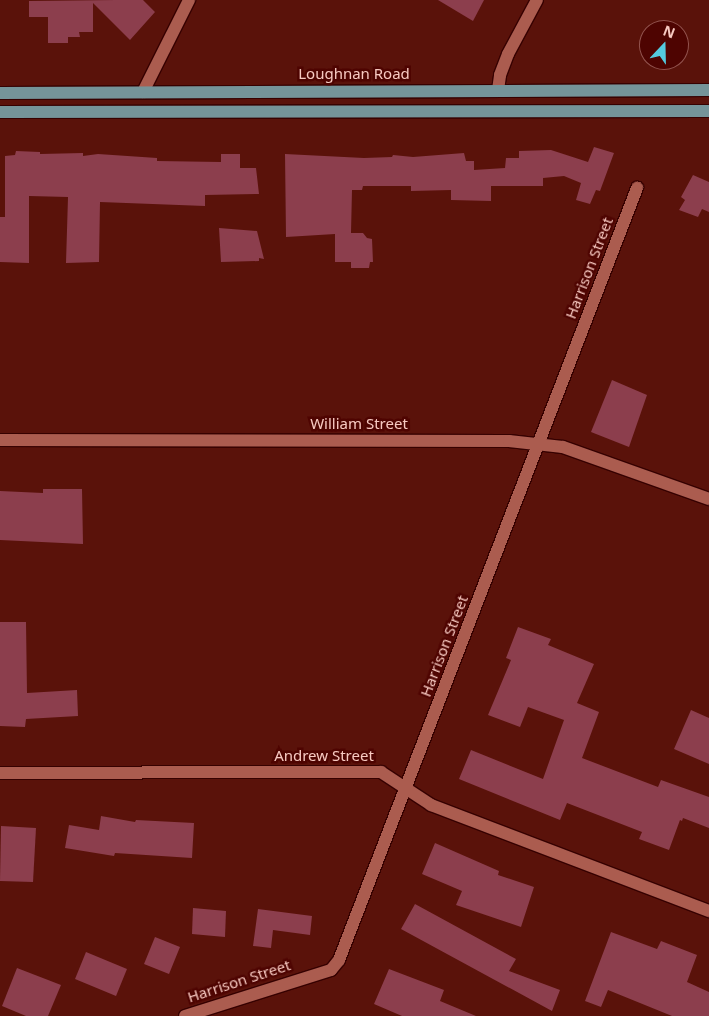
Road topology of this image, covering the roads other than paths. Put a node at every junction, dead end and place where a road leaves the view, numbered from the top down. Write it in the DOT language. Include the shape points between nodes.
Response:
graph roads {
  1 [pos="189,0"];
  2 [pos="537,0"];
  3 [pos="498,90"];
  4 [pos="709,90"];
  5 [pos="143,92"];
  6 [pos="0,93"];
  7 [pos="709,111"];
  8 [pos="0,112"];
  9 [pos="637,188"];
  10 [pos="0,440"];
  11 [pos="538,444"];
  12 [pos="709,499"];
  13 [pos="0,773"];
  14 [pos="407,789"];
  15 [pos="709,911"];
  16 [pos="185,1016"];
  1 -- 5 [label="street"];
  2 -- 3 [label="street" via="508,54"];
  3 -- 4 [label="main road, Loughnan Road"];
  3 -- 5 [label="main road, Loughnan Road"];
  5 -- 6 [label="main road, Loughnan Road"];
  7 -- 8 [label="main road"];
  9 -- 11 [label="street, Harrison Street"];
  10 -- 11 [label="street, William Street" via="499,441"];
  11 -- 12 [label="street, William Street" via="563,447"];
  11 -- 14 [label="street, Harrison Street"];
  13 -- 14 [label="street, Andrew Street" via="368,771 381,772"];
  14 -- 15 [label="street, Andrew Street" via="431,805"];
  14 -- 16 [label="street, Harrison Street" via="339,960 331,970"];
}
